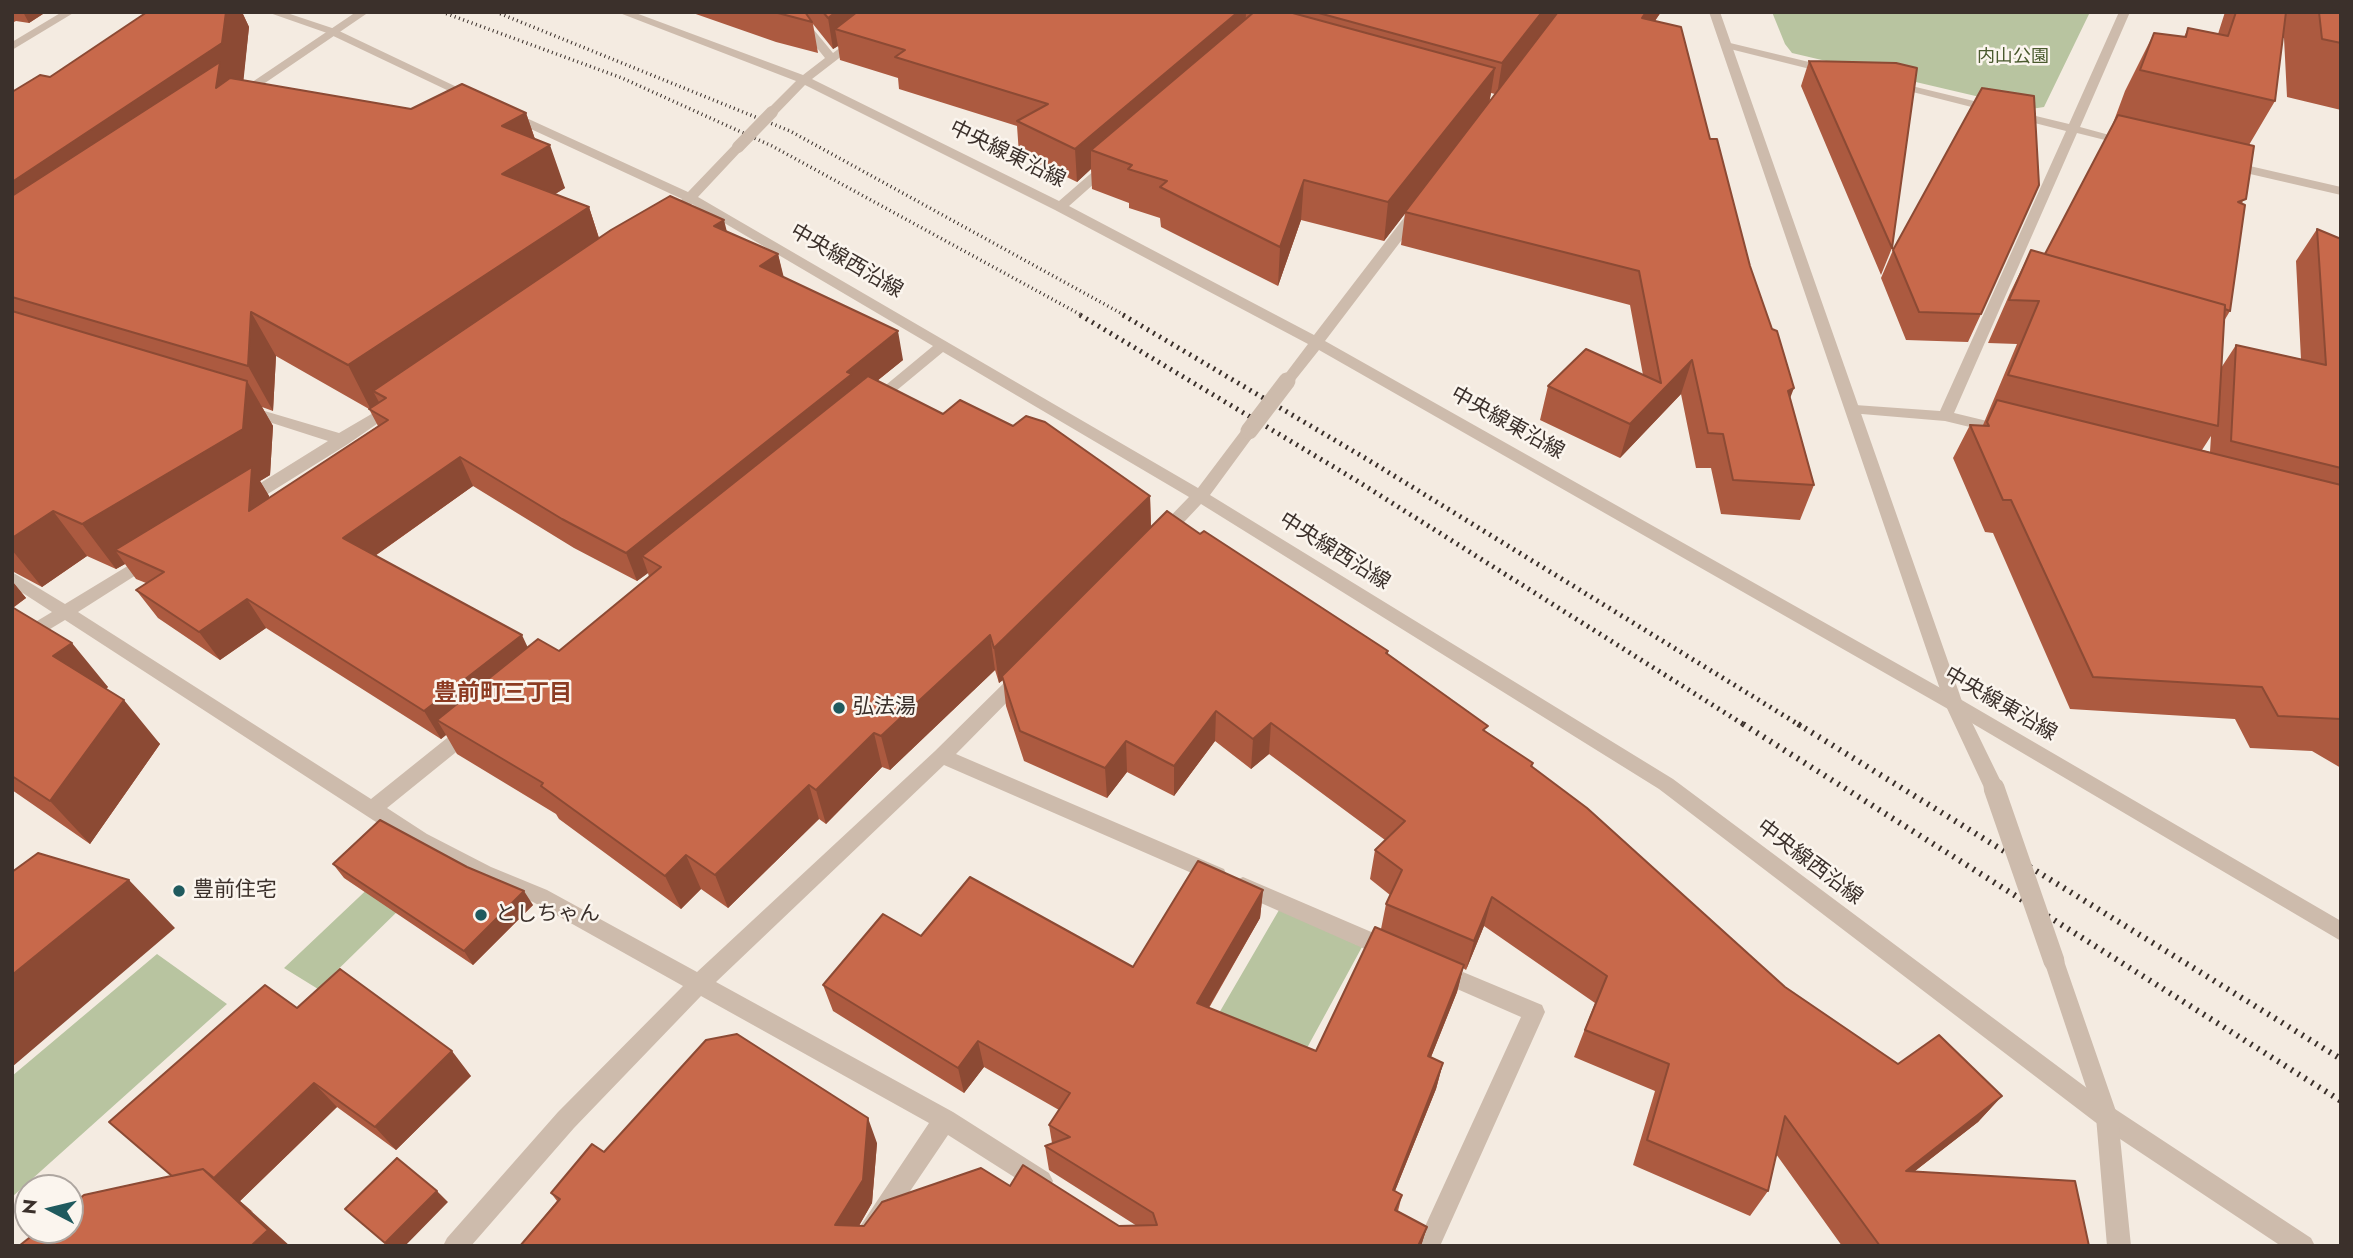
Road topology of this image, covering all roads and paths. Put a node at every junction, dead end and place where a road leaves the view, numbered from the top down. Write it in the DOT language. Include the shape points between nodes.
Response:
graph roads {
  1 [pos="70,12"];
  2 [pos="272,12"];
  3 [pos="364,12"];
  4 [pos="622,12"];
  5 [pos="793,12"];
  6 [pos="894,12"];
  7 [pos="1714,12"];
  8 [pos="2125,12"];
  9 [pos="331,31"];
  10 [pos="1726,45"];
  11 [pos="12,47"];
  12 [pos="831,58"];
  13 [pos="1846,74"];
  14 [pos="804,80"];
  15 [pos="1873,80"];
  16 [pos="223,107"];
  17 [pos="2072,129"];
  18 [pos="2139,144"];
  19 [pos="1124,152"];
  20 [pos="2220,163"];
  21 [pos="2341,191"];
  22 [pos="692,199"];
  23 [pos="1424,200"];
  24 [pos="1060,207"];
  25 [pos="670,215"];
  26 [pos="1315,342"];
  27 [pos="943,345"];
  28 [pos="400,401"];
  29 [pos="237,407"];
  30 [pos="1855,410"];
  31 [pos="857,415"];
  32 [pos="1945,416"];
  33 [pos="2025,436"];
  34 [pos="343,440"];
  35 [pos="1200,496"];
  36 [pos="227,511"];
  37 [pos="1148,548"];
  38 [pos="158,553"];
  39 [pos="12,579"];
  40 [pos="65,610"];
  41 [pos="12,645"];
  42 [pos="1030,667"];
  43 [pos="1954,704"];
  44 [pos="479,723"];
  45 [pos="942,757"];
  46 [pos="372,810"];
  47 [pos="2341,932"];
  48 [pos="698,985"];
  49 [pos="2107,1117"];
  50 [pos="945,1120"];
  51 [pos="1062,1194"];
  52 [pos="455,1246"];
  53 [pos="859,1246"];
  54 [pos="1428,1246"];
  55 [pos="2119,1246"];
  56 [pos="2303,1246"];
  1 -- 11 [label="street"];
  2 -- 9 [label="street, 中央線西沿線"];
  3 -- 9 [label="street"];
  4 -- 14 [label="street, 中央線東沿線"];
  5 -- 12 [label="street"];
  6 -- 12 [label="street"];
  7 -- 10 [label="street"];
  8 -- 17 [label="street"];
  9 -- 16 [label="street"];
  9 -- 22 [label="street, 中央線西沿線"];
  10 -- 13 [label="street"];
  10 -- 30 [label="street"];
  12 -- 14 [label="street"];
  14 -- 22 [label="street, bridge"];
  14 -- 24 [label="street, 中央線東沿線"];
  15 -- 17 [label="street"];
  17 -- 18 [label="street"];
  17 -- 32 [label="street"];
  19 -- 24 [label="street"];
  20 -- 21 [label="street"];
  22 -- 25 [label="street"];
  22 -- 27 [label="street, 中央線西沿線"];
  23 -- 26 [label="street"];
  24 -- 26 [label="street, 中央線東沿線"];
  26 -- 35 [label="street, bridge"];
  26 -- 43 [label="street, 中央線東沿線"];
  27 -- 31 [label="street"];
  27 -- 35 [label="street, 中央線西沿線"];
  28 -- 34 [label="street"];
  29 -- 34 [label="street"];
  30 -- 32 [label="street"];
  30 -- 43 [label="street"];
  32 -- 33 [label="street"];
  34 -- 36 [label="street"];
  35 -- 37 [label="street"];
  35 -- 49 [label="street, 中央線西沿線" via="1666,784"];
  38 -- 40 [label="street"];
  39 -- 40 [label="street"];
  40 -- 41 [label="street"];
  40 -- 46 [label="street"];
  42 -- 45 [label="street"];
  43 -- 47 [label="street, 中央線東沿線"];
  43 -- 49 [label="street, bridge" via="1994,788"];
  44 -- 46 [label="street"];
  45 -- 48 [label="street"];
  45 -- 54 [label="street" via="1534,1012"];
  46 -- 48 [label="street" via="453,858 540,896"];
  48 -- 50 [label="street"];
  48 -- 52 [label="street" via="566,1120"];
  49 -- 55 [label="street"];
  49 -- 56 [label="street, 中央線西沿線"];
  50 -- 51 [label="street"];
  50 -- 53 [label="street"];
}
